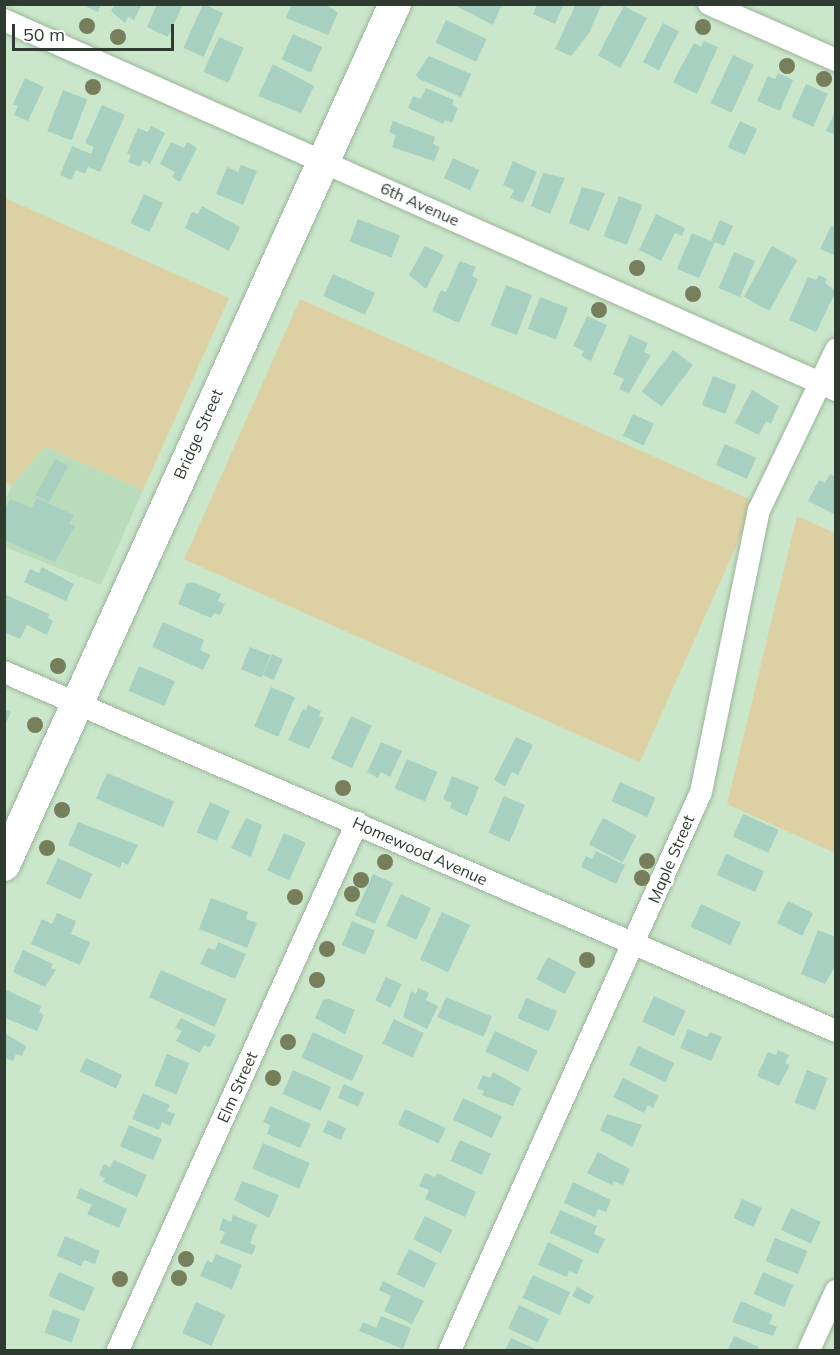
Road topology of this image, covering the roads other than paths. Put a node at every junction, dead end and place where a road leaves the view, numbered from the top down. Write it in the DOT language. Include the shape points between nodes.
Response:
graph roads {
  1 [pos="395,4"];
  2 [pos="709,4"];
  3 [pos="4,20"];
  4 [pos="836,60"];
  5 [pos="322,160"];
  6 [pos="836,350"];
  7 [pos="828,386"];
  8 [pos="4,672"];
  9 [pos="76,703"];
  10 [pos="357,823"];
  11 [pos="4,866"];
  12 [pos="634,946"];
  13 [pos="836,1031"];
  14 [pos="836,1291"];
  15 [pos="118,1350"];
  16 [pos="450,1350"];
  17 [pos="809,1350"];
  1 -- 5 [label="main road, Bridge Street"];
  2 -- 4 [label="street"];
  3 -- 5 [label="street, 6th Avenue"];
  5 -- 7 [label="street, 6th Avenue"];
  5 -- 9 [label="main road, Bridge Street"];
  6 -- 7 [label="street, Maple Street"];
  7 -- 12 [label="street, Maple Street" via="759,510 701,792"];
  8 -- 9 [label="street, Homewood Avenue"];
  9 -- 10 [label="street, Homewood Avenue"];
  9 -- 11 [label="main road, Bridge Street"];
  10 -- 12 [label="street, Homewood Avenue"];
  10 -- 15 [label="street, Elm Street"];
  12 -- 13 [label="street, Homewood Avenue"];
  12 -- 16 [label="street, Maple Street"];
  14 -- 17 [label="street"];
}
